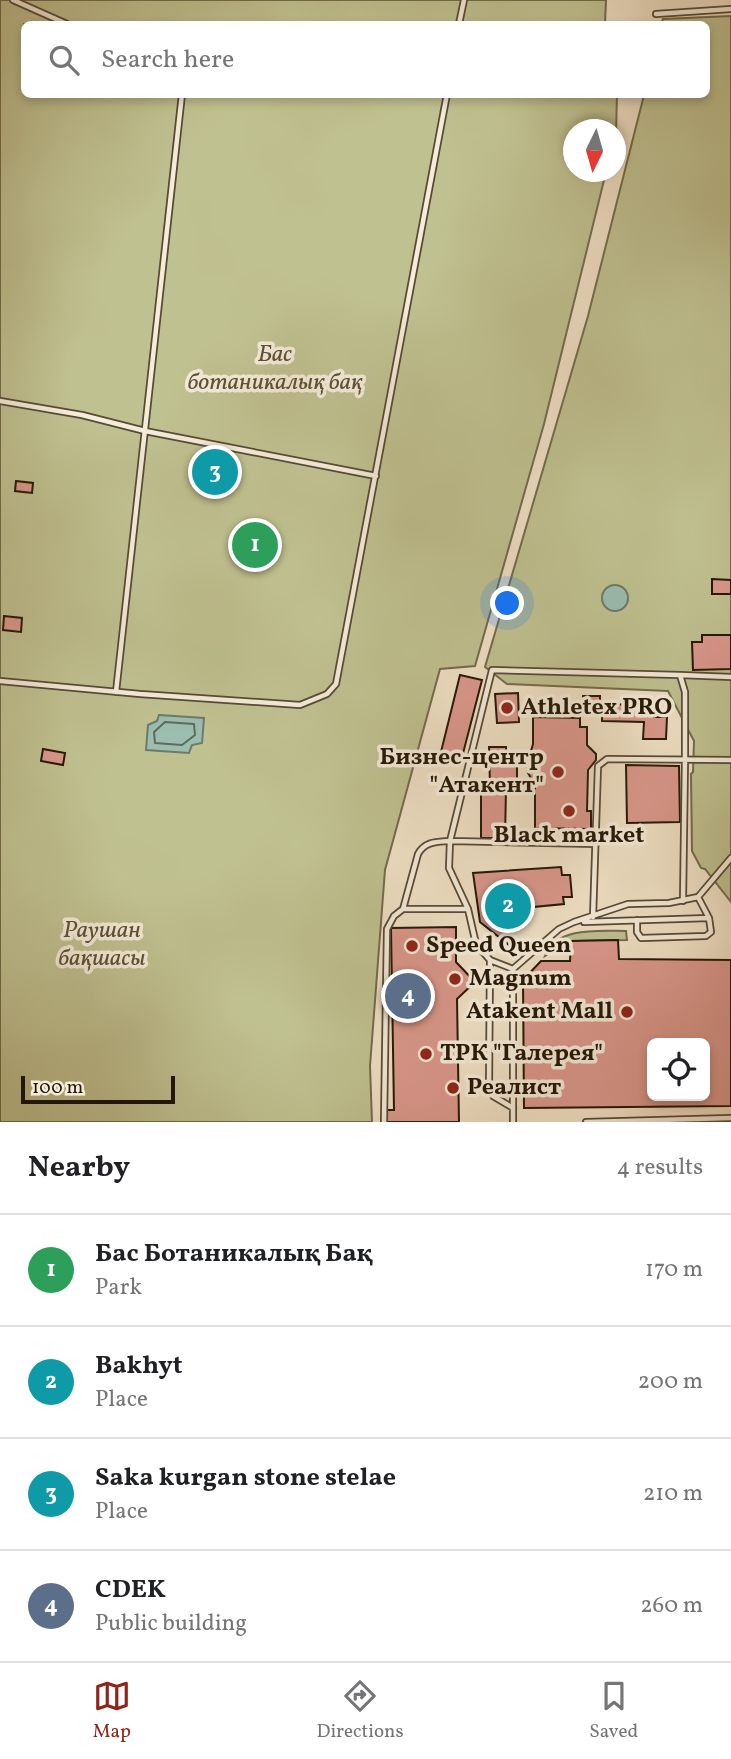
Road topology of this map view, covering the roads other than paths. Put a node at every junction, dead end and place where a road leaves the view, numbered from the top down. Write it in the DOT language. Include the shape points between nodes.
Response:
graph roads {
  1 [pos="13,0"];
  2 [pos="464,0"];
  3 [pos="731,9"];
  4 [pos="656,14"];
  5 [pos="59,21"];
  6 [pos="460,21"];
  7 [pos="182,98"];
  8 [pos="446,98"];
  9 [pos="0,401"];
  10 [pos="145,431"];
  11 [pos="376,476"];
  12 [pos="680,676"];
  13 [pos="731,677"];
  14 [pos="0,681"];
  15 [pos="116,692"];
  16 [pos="685,760"];
  17 [pos="731,760"];
  18 [pos="450,841"];
  19 [pos="596,844"];
  20 [pos="731,858"];
  21 [pos="698,897"];
  22 [pos="683,901"];
  23 [pos="403,909"];
  24 [pos="468,909"];
  25 [pos="593,917"];
  26 [pos="709,918"];
  27 [pos="637,920"];
  28 [pos="574,922"];
  29 [pos="490,960"];
  30 [pos="513,969"];
  31 [pos="513,1108"];
  32 [pos="731,1118"];
  33 [pos="384,1122"];
  34 [pos="513,1122"];
  35 [pos="586,1122"];
  1 -- 5 [label="lane"];
  2 -- 6 [label="lane"];
  3 -- 4 [label="lane"];
  7 -- 10 [label="lane"];
  8 -- 11 [label="lane"];
  9 -- 10 [label="lane"];
  10 -- 11 [label="lane"];
  10 -- 15 [label="lane"];
  11 -- 15 [label="lane" via="336,684 327,694 300,705"];
  12 -- 13 [label="lane"];
  12 -- 16 [label="lane" via="685,692"];
  12 -- 18 [label="lane" via="492,670"];
  14 -- 15 [label="lane"];
  16 -- 17 [label="lane"];
  16 -- 19 [label="lane" via="602,762 598,766"];
  16 -- 22 [label="lane"];
  18 -- 19 [label="lane"];
  18 -- 23 [label="lane" via="421,847"];
  18 -- 24 [label="lane" via="449,869"];
  19 -- 25 [label="lane"];
  20 -- 21 [label="lane"];
  21 -- 22 [label="lane"];
  21 -- 26 [label="lane"];
  22 -- 25 [label="lane" via="628,904"];
  23 -- 24 [label="lane"];
  23 -- 33 [label="lane" via="387,929"];
  24 -- 29 [label="lane" via="476,944"];
  25 -- 28 [label="lane"];
  26 -- 27 [label="lane"];
  26 -- 27 [label="lane" via="711,932 706,936 644,938 638,935"];
  27 -- 28 [label="lane"];
  28 -- 30 [label="lane" via="559,929"];
  29 -- 30 [label="lane"];
  29 -- 31 [label="lane" via="489,1087 493,1096"];
  30 -- 31 [label="lane"];
  31 -- 34 [label="lane"];
  32 -- 35 [label="lane"];
}
